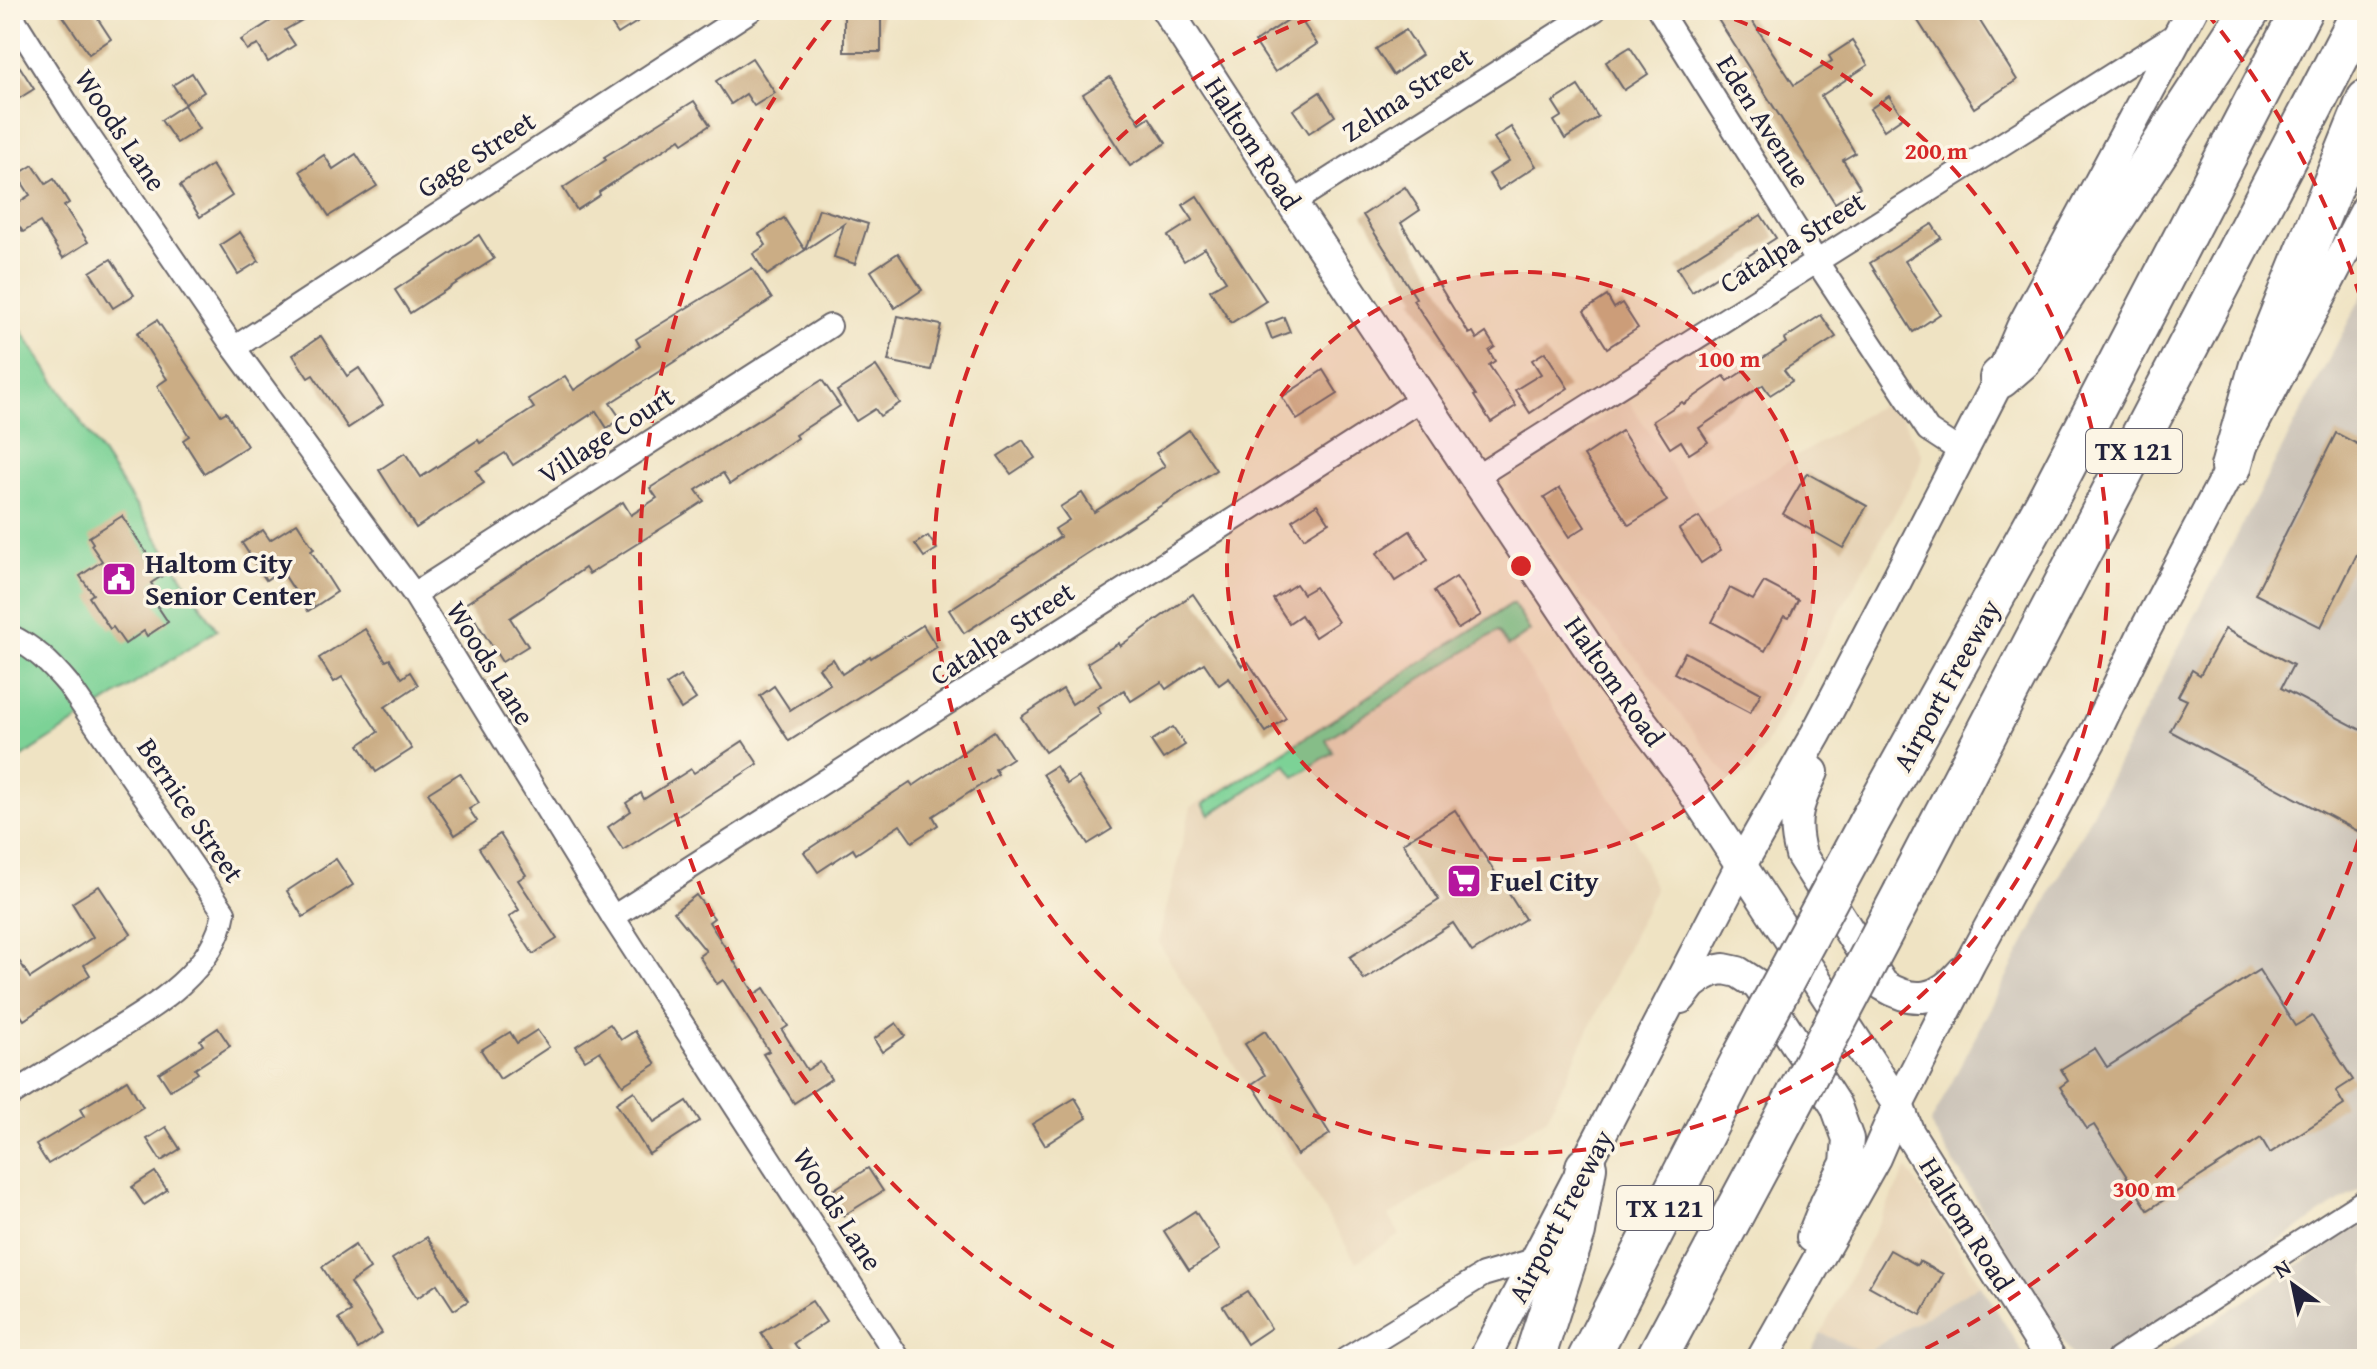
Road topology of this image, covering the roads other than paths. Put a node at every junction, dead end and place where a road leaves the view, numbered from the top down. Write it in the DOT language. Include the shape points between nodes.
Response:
graph roads {
  1 [pos="751,10"];
  2 [pos="1167,10"];
  3 [pos="1595,10"];
  4 [pos="1659,10"];
  5 [pos="2250,10"];
  6 [pos="2302,10"];
  7 [pos="2363,10"];
  8 [pos="10,13"];
  9 [pos="2186,21"];
  10 [pos="2367,100"];
  11 [pos="1292,203"];
  12 [pos="2367,208"];
  13 [pos="1817,262"];
  14 [pos="830,326"];
  15 [pos="234,348"];
  16 [pos="2000,378"];
  17 [pos="1423,398"];
  18 [pos="1963,453"];
  19 [pos="2231,467"];
  20 [pos="1476,477"];
  21 [pos="414,594"];
  22 [pos="10,636"];
  23 [pos="1816,734"];
  24 [pos="1741,865"];
  25 [pos="613,917"];
  26 [pos="1970,963"];
  27 [pos="1661,1022"];
  28 [pos="10,1096"];
  29 [pos="1898,1105"];
  30 [pos="1586,1167"];
  31 [pos="2367,1199"];
  32 [pos="1537,1259"];
  33 [pos="1765,1353"];
  34 [pos="899,1359"];
  35 [pos="1346,1359"];
  36 [pos="1484,1359"];
  37 [pos="1534,1359"];
  38 [pos="1588,1359"];
  39 [pos="1656,1359"];
  40 [pos="2051,1359"];
  41 [pos="2118,1359"];
  1 -- 15 [label="street, Gage Street"];
  2 -- 11 [label="main road, Haltom Road"];
  3 -- 11 [label="street, Zelma Street"];
  4 -- 13 [label="street, Eden Avenue"];
  5 -- 16 [label="highway" via="2023,358"];
  6 -- 38 [label="highway, Airport Freeway / TX 121, bridge" via="2046,503 1743,1057"];
  7 -- 39 [label="highway, Airport Freeway / TX 121, bridge"];
  8 -- 15 [label="street, Woods Lane"];
  9 -- 13 [label="street, Catalpa Street"];
  9 -- 16 [label="main road, Airport Freeway" via="2022,327"];
  10 -- 19 [label="highway" via="2260,365"];
  11 -- 17 [label="main road, Haltom Road"];
  12 -- 19 [label="main road"];
  13 -- 18 [label="street, Eden Avenue" via="1928,430"];
  13 -- 20 [label="street, Catalpa Street"];
  14 -- 21 [label="street, Village Court"];
  15 -- 21 [label="street, Woods Lane"];
  16 -- 18 [label="main road, Airport Freeway"];
  17 -- 20 [label="main road, Haltom Road"];
  17 -- 25 [label="street, Catalpa Street"];
  18 -- 23 [label="main road, Airport Freeway"];
  19 -- 26 [label="main road"];
  20 -- 24 [label="main road, Haltom Road"];
  21 -- 25 [label="street, Woods Lane"];
  22 -- 28 [label="street, Bernice Street" via="47,660 68,684 224,912 222,928 186,979 150,1009"];
  23 -- 24 [label="main road, Airport Freeway"];
  23 -- 26 [label="main road" via="1814,770 1799,802 1795,836 1801,855 1883,985 1898,994 1926,997 1952,984"];
  24 -- 27 [label="main road, Airport Freeway"];
  24 -- 29 [label="main road, Haltom Road"];
  25 -- 34 [label="street, Woods Lane"];
  26 -- 29 [label="main road"];
  27 -- 30 [label="main road, Airport Freeway"];
  27 -- 33 [label="main road" via="1692,984 1713,971 1738,972 1758,985 1836,1106 1848,1139 1846,1163"];
  29 -- 33 [label="main road" via="1875,1158"];
  29 -- 40 [label="main road, Haltom Road" via="1909,1133"];
  30 -- 32 [label="main road, Airport Freeway"];
  30 -- 37 [label="highway" via="1575,1232"];
  31 -- 41 [label="street"];
  32 -- 35 [label="street" via="1483,1275"];
  32 -- 36 [label="main road, Airport Freeway"];
}
